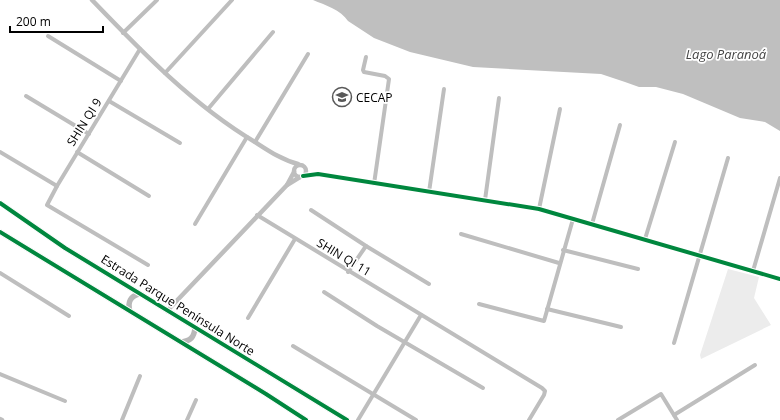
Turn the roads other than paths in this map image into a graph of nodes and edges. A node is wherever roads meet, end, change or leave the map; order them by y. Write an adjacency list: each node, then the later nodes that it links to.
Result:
1 (92, 0): 4 (street)
2 (157, 0): 4 (street)
3 (232, 0): 10 (street)
4 (123, 32): 7 (street)
5 (273, 32): 17 (street)
6 (48, 36): 11 (street)
7 (140, 49): 10 (street); 11 (street, SHIN QI 9)
8 (308, 54): 21 (street)
9 (366, 57): 34 (street)
10 (165, 74): 17 (street)
11 (121, 81): 15 (street, SHIN QI 9)
12 (444, 90): 37 (street)
13 (26, 96): 19 (street)
14 (499, 98): 39 (street)
15 (109, 101): 19 (street, SHIN QI 9); 23 (street)
16 (560, 109): 41 (street)
17 (208, 110): 20 (street)
18 (620, 125): 46 (street)
19 (89, 134): 25 (street, SHIN QI 9)
20 (247, 137): 21 (street); 45 (street)
21 (254, 142): 27 (street)
22 (675, 142): 49 (street)
23 (180, 144)
24 (0, 152): 36 (street)
25 (77, 152): 36 (street, SHIN QI 9); 38 (street)
26 (728, 158): 53 (street)
27 (285, 160): 28 (street); 30 (street)
28 (298, 164): 29 (street); 30 (street)
29 (306, 168): 31 (street); 32 (street)
30 (293, 171): 32 (street); 35 (street)
31 (318, 174): 32 (street); 34 (street)
32 (302, 177): 35 (street)
33 (780, 178): 57 (street)
34 (374, 184): 37 (street)
35 (287, 185): 43 (street)
36 (57, 186): 55 (street, SHIN QI 9)
37 (429, 192): 39 (street)
38 (149, 196)
39 (485, 200): 41 (street)
40 (0, 203): 63 (main road, Estrada Parque Península Norte)
41 (539, 209): 44 (street)
42 (311, 210): 51 (street)
43 (257, 215): 50 (street, SHIN QI 11); 67 (street)
44 (573, 219): 46 (street); 52 (street)
45 (195, 224)
46 (592, 224): 49 (street)
47 (0, 232): 66 (main road)
48 (461, 234): 54 (street)
49 (645, 239): 53 (street)
50 (295, 240): 58 (street, SHIN QI 11); 70 (street)
51 (366, 246): 58 (street); 61 (street)
52 (563, 250): 54 (street); 56 (street)
53 (700, 256): 57 (street); 75 (street)
54 (559, 264): 65 (street)
55 (148, 265)
56 (638, 269)
57 (753, 271): 60 (street)
58 (348, 272): 68 (street, SHIN QI 11)
59 (0, 273): 69 (street)
60 (780, 279)
61 (429, 284)
62 (324, 292): 74 (street)
63 (139, 294): 66 (main road); 67 (main road, Estrada Parque Península Norte)
64 (479, 304): 65 (street)
65 (547, 309): 71 (street)
66 (130, 311): 73 (main road)
67 (167, 311): 72 (main road, Estrada Parque Península Norte)
68 (421, 315): 74 (street); 91 (street, SHIN QI 11)
69 (69, 316)
70 (248, 318)
71 (621, 327)
72 (195, 328): 73 (main road); 88 (main road, Estrada Parque Península Norte)
73 (181, 342): 87 (main road)
74 (404, 342): 80 (street); 81 (street)
75 (674, 343)
76 (293, 346): 81 (street)
77 (755, 365): 84 (street)
78 (0, 374): 83 (street)
79 (140, 376): 85 (street)
80 (483, 388)
81 (374, 395): 89 (street); 90 (street)
82 (196, 400): 86 (street)
83 (65, 402)
84 (674, 415): 92 (street); 93 (street)
85 (122, 420)
86 (187, 420)
87 (306, 420)
88 (347, 420)
89 (358, 420)
90 (416, 420)
91 (529, 420)
92 (618, 420)
93 (678, 420)

